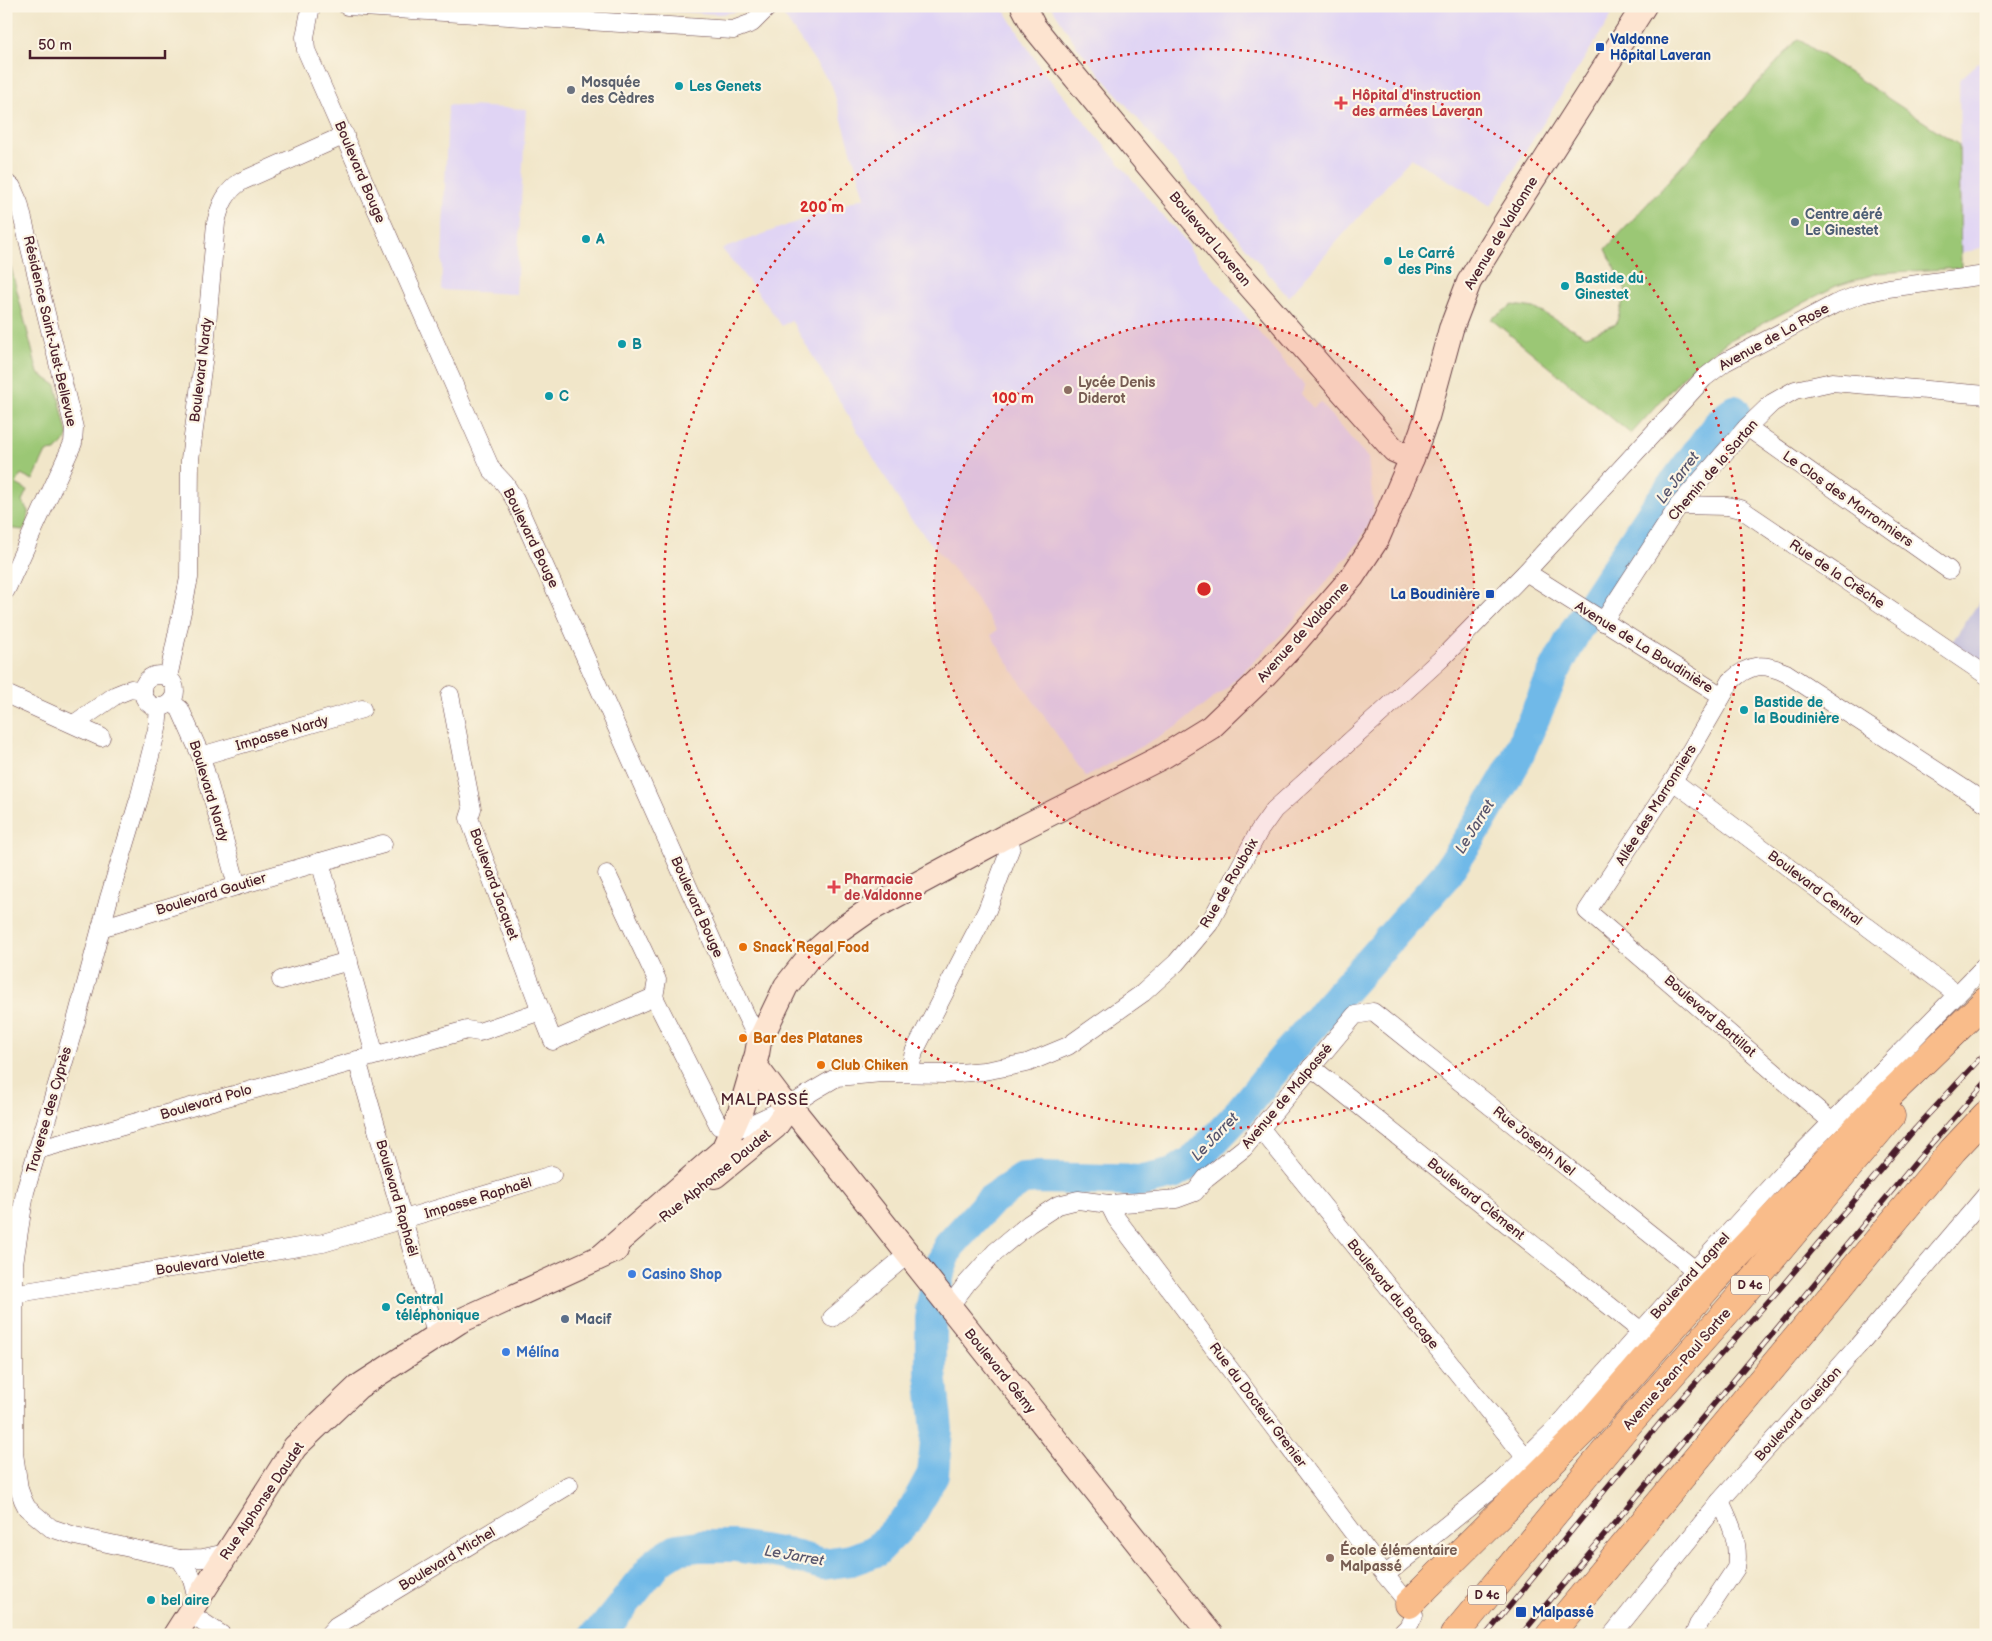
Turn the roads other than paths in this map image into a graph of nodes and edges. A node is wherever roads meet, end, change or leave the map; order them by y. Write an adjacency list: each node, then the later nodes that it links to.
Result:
1 (311, 6): 6 (street, Boulevard Bouge)
2 (348, 6): 3 (street)
3 (769, 6)
4 (1023, 6): 11 (street, Boulevard Laveran)
5 (1644, 6): 11 (street, Avenue de Valdonne)
6 (345, 136): 18 (street, Boulevard Nardy); 46 (street, Boulevard Bouge)
7 (6, 183): 15 (street, Résidence Saint-Just-Bellevue)
8 (1986, 275): 14 (street, Avenue de La Rose)
9 (1986, 395): 10 (street, Chemin de la Sartan)
10 (1747, 427): 12 (street, Chemin de la Sartan); 13 (street, Le Clos des Marronniers)
11 (1412, 458): 30 (street, Avenue de Valdonne)
12 (1679, 505): 16 (street, Chemin de la Sartan); 17 (street, Rue de la Crêche)
13 (1949, 570)
14 (1526, 572): 16 (street, Avenue de La Boudinière); 50 (street, Rue de Roubaix)
15 (6, 590)
16 (1598, 618): 22 (street, Avenue de La Boudinière)
17 (1986, 675)
18 (168, 678): 19 (street); 23 (street)
19 (143, 691): 23 (street); 25 (street)
20 (6, 694): 25 (street)
21 (450, 695): 43 (street, Boulevard Jacquet)
22 (1722, 696): 28 (street, Allée des Marronniers); 29 (street, Avenue de La Boudinière)
23 (165, 705): 27 (street, Boulevard Nardy); 36 (street, Traverse des Cyprès)
24 (362, 709): 27 (street, Impasse Nardy)
25 (74, 724): 26 (street)
26 (100, 737)
27 (201, 756): 34 (street, Boulevard Nardy)
28 (1673, 781): 35 (street, Allée des Marronniers); 40 (street, Boulevard Central)
29 (1986, 803)
30 (1008, 835): 46 (street, Avenue de Valdonne); 50 (street)
31 (383, 844): 32 (street, Boulevard Gautier)
32 (320, 862): 34 (street, Boulevard Gautier); 37 (street)
33 (607, 874): 41 (street)
34 (237, 886): 36 (street, Boulevard Gautier)
35 (1587, 911): 54 (street, Boulevard Bartillat)
36 (101, 928): 57 (street, Traverse des Cyprès)
37 (349, 961): 39 (street); 47 (street)
38 (1986, 965): 40 (street, Boulevard Lagnel)
39 (281, 980)
40 (1957, 994): 54 (street, Boulevard Lagnel)
41 (654, 997): 43 (street, Boulevard Jacquet); 55 (street)
42 (1986, 1000): 78 (highway)
43 (541, 1011): 47 (street, Boulevard Polo)
44 (1373, 1012): 49 (street, Avenue de Malpassé); 65 (street, Rue Joseph Nel)
45 (1986, 1019): 83 (highway, Avenue Jean-Paul Sartre / D 4c)
46 (757, 1053): 51 (street); 55 (street, Avenue de Valdonne)
47 (375, 1054): 48 (street, Boulevard Polo)
48 (357, 1060): 57 (street, Boulevard Polo); 62 (street, Boulevard Raphaël)
49 (1311, 1067): 56 (street, Avenue de Malpassé); 69 (street, Boulevard Clément)
50 (909, 1073): 51 (street, Rue de Roubaix)
51 (790, 1106): 55 (street, Rue Alphonse Daudet); 63 (street, Rue Alphonse Daudet); 64 (street, Boulevard Gémy)
52 (1986, 1115): 58 (highway)
53 (1986, 1119): 58 (highway)
54 (1832, 1122): 65 (street, Boulevard Lagnel)
55 (734, 1129): 63 (street, Rue Alphonse Daudet)
56 (1261, 1129): 61 (street, Avenue de Malpassé); 71 (street, Boulevard du Bocage)
57 (37, 1150): 66 (street, Traverse des Cyprès)
58 (1953, 1150): 84 (highway)
59 (552, 1176): 62 (street, Impasse Raphaël)
60 (1986, 1194): 73 (street, Boulevard Gueidon)
61 (1109, 1204): 67 (street, Avenue de Malpassé); 76 (street, Rue du Docteur Grenier)
62 (404, 1220): 66 (street, Boulevard Valette); 70 (street, Boulevard Raphaël)
63 (602, 1255): 70 (street, Rue Alphonse Daudet)
64 (914, 1261): 67 (street, Boulevard Gémy); 68 (street)
65 (1695, 1270): 69 (street, Boulevard Lagnel)
66 (13, 1294): 75 (street, Traverse des Cyprès)
67 (948, 1307): 82 (street, Boulevard Gémy)
68 (832, 1318)
69 (1641, 1331): 71 (street, Boulevard Lagnel)
70 (437, 1337): 74 (street, Rue Alphonse Daudet)
71 (1526, 1458): 76 (street, Boulevard Lagnel)
72 (569, 1485): 81 (street, Boulevard Michel)
73 (1720, 1501): 85 (street, Boulevard Gueidon); 86 (street)
74 (226, 1553): 75 (street, Traverse des Cyprès); 77 (street, Rue Alphonse Daudet)
75 (180, 1559): 77 (street)
76 (1385, 1575): 78 (street, Rue du Docteur Grenier)
77 (193, 1606): 79 (street, Rue Alphonse Daudet); 80 (street)
78 (1406, 1622)
79 (175, 1635)
80 (222, 1635)
81 (328, 1635)
82 (1211, 1635)
83 (1454, 1635)
84 (1550, 1635)
85 (1612, 1635)
86 (1694, 1635)

